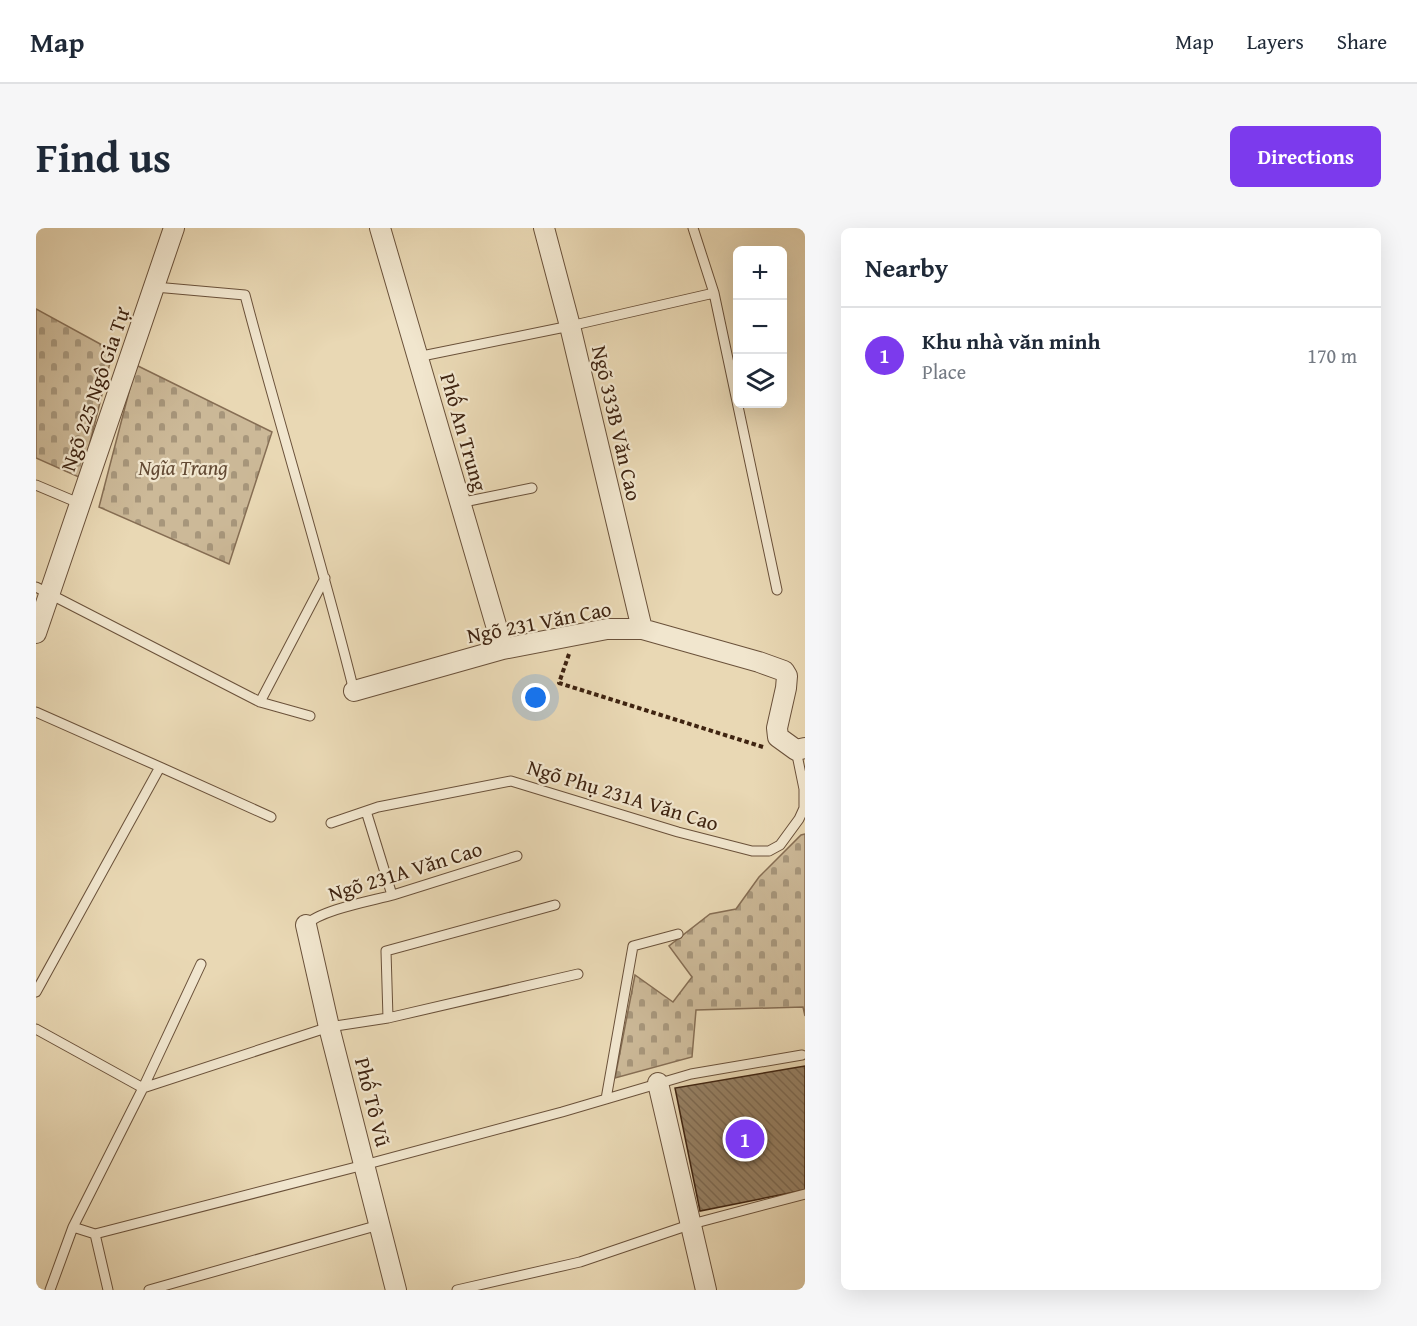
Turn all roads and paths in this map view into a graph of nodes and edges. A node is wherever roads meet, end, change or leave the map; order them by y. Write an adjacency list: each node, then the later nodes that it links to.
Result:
1 (174, 228): 5 (street, Ngõ 225 Ngô Gia Tự)
2 (380, 228): 8 (street, Phố An Trung)
3 (544, 228): 7 (street, Ngõ 333B Văn Cao)
4 (693, 228): 6 (lane)
5 (155, 287): 12 (street, Ngõ 225 Ngô Gia Tự); 13 (lane)
6 (714, 293): 7 (lane); 15 (lane)
7 (570, 326): 8 (lane); 16 (street, Ngõ 333B Văn Cao)
8 (417, 357): 11 (street, Phố An Trung)
9 (36, 485): 12 (lane)
10 (532, 488): 11 (lane)
11 (459, 502): 19 (street, Phố An Trung)
12 (81, 504): 14 (street, Ngõ 225 Ngô Gia Tự)
13 (326, 578): 20 (lane); 21 (lane)
14 (43, 590): 17 (street, Ngõ 225 Ngô Gia Tự); 21 (lane)
15 (777, 590)
16 (642, 629): 18 (street, Ngõ 231 Văn Cao); 24 (street, Ngõ 231 Văn Cao)
17 (36, 633)
18 (575, 635): 19 (street, Ngõ 231 Văn Cao); 24 (path)
19 (503, 650): 20 (street, Ngõ 231 Văn Cao)
20 (354, 691)
21 (260, 702): 23 (lane)
22 (36, 712): 25 (lane)
23 (310, 716)
24 (801, 749): 26 (lane, Ngõ Phụ 231A Văn Cao)
25 (160, 767): 27 (lane); 36 (lane)
26 (366, 811): 28 (lane, Ngõ Phụ 231A Văn Cao); 30 (lane)
27 (271, 817)
28 (331, 822)
29 (516, 856): 30 (lane, Ngõ 231A Văn Cao)
30 (392, 895): 32 (lane, Ngõ 231A Văn Cao)
31 (555, 905): 37 (lane)
32 (306, 925): 38 (street, Phố Tô Vũ)
33 (678, 934): 43 (lane)
34 (201, 964): 42 (lane)
35 (578, 974): 37 (lane)
36 (36, 992)
37 (388, 1018): 38 (lane)
38 (329, 1027): 42 (lane); 44 (street, Phố Tô Vũ)
39 (36, 1029): 42 (lane)
40 (802, 1055): 41 (lane)
41 (658, 1083): 43 (lane); 46 (street)
42 (143, 1088): 48 (lane)
43 (606, 1100): 44 (lane)
44 (364, 1166): 47 (street, Phố Tô Vũ); 49 (lane)
45 (804, 1194): 46 (lane)
46 (692, 1224): 54 (lane); 55 (street)
47 (379, 1225): 52 (lane); 53 (street, Phố Tô Vũ)
48 (73, 1227): 49 (lane); 50 (lane)
49 (95, 1234): 51 (lane)
50 (50, 1290)
51 (108, 1290)
52 (149, 1290)
53 (396, 1290)
54 (457, 1290)
55 (706, 1290)

